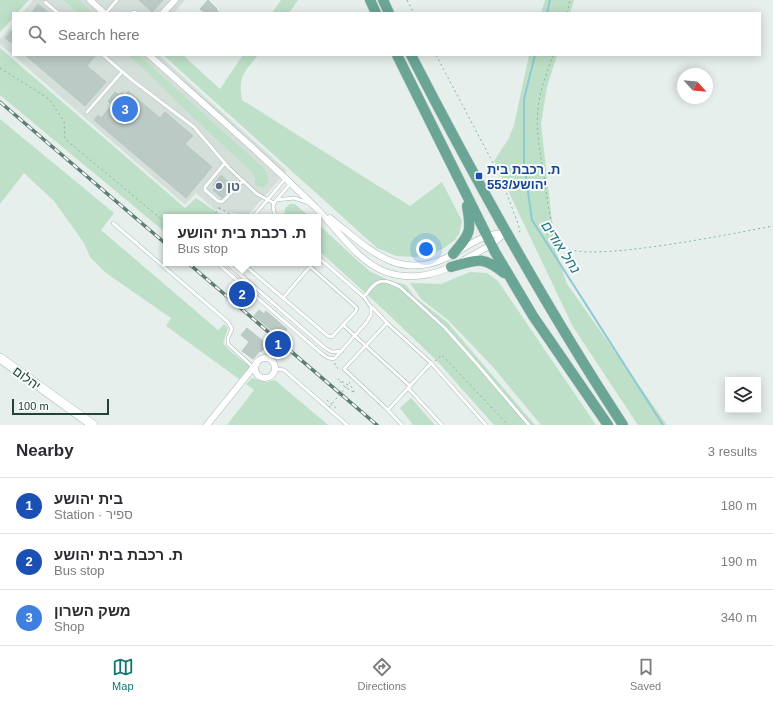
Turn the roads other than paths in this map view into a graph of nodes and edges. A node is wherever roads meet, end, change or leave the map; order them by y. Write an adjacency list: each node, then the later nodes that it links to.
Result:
1 (90, 0): 8 (street)
2 (118, 0): 9 (lane)
3 (175, 0): 10 (street)
4 (370, 0): 11 (main road)
5 (383, 0): 12 (main road)
6 (45, 2): 7 (lane)
7 (57, 12)
8 (104, 12)
9 (106, 12)
10 (164, 12)
11 (376, 12)
12 (389, 12)
13 (104, 56): 17 (lane)
14 (150, 56): 21 (street)
15 (397, 56): 22 (main road)
16 (412, 56): 29 (main road)
17 (122, 72): 18 (lane); 19 (lane)
18 (87, 112)
19 (225, 163): 20 (lane); 20 (lane)
20 (243, 181): 23 (lane)
21 (288, 181): 23 (lane); 24 (lane); 25 (street)
22 (464, 192): 30 (main road); 31 (main road)
23 (267, 200): 24 (lane); 26 (lane)
24 (275, 202): 25 (lane); 27 (lane)
25 (314, 206): 31 (street); 39 (street)
26 (255, 214)
27 (274, 214)
28 (114, 223): 33 (lane)
29 (506, 232): 30 (street); 30 (street); 63 (main road)
30 (489, 240): 31 (street); 39 (street); 40 (main road)
31 (453, 254)
32 (321, 260): 41 (lane)
33 (163, 266)
34 (164, 266): 51 (lane)
35 (220, 266): 48 (lane)
36 (230, 266): 48 (lane)
37 (246, 266): 42 (lane)
38 (310, 266): 42 (lane); 45 (lane)
39 (451, 267): 40 (main road)
40 (510, 277): 62 (main road)
41 (364, 296): 43 (lane); 61 (lane)
42 (283, 298): 45 (lane)
43 (371, 307): 44 (lane); 46 (lane)
44 (388, 323): 47 (lane); 50 (lane)
45 (343, 325): 46 (lane)
46 (355, 336): 47 (lane); 48 (lane)
47 (366, 346): 53 (lane); 54 (lane)
48 (342, 351)
49 (0, 358): 55 (street, יהלום)
50 (431, 363): 53 (lane); 60 (lane)
51 (256, 368): 52 (street); 52 (street); 56 (street)
52 (276, 369): 57 (lane)
53 (409, 387): 54 (lane); 59 (lane)
54 (388, 410): 58 (lane)
55 (93, 425)
56 (207, 425)
57 (347, 425)
58 (402, 425)
59 (442, 425)
60 (486, 425)
61 (529, 425)
62 (608, 425)
63 (623, 425)

